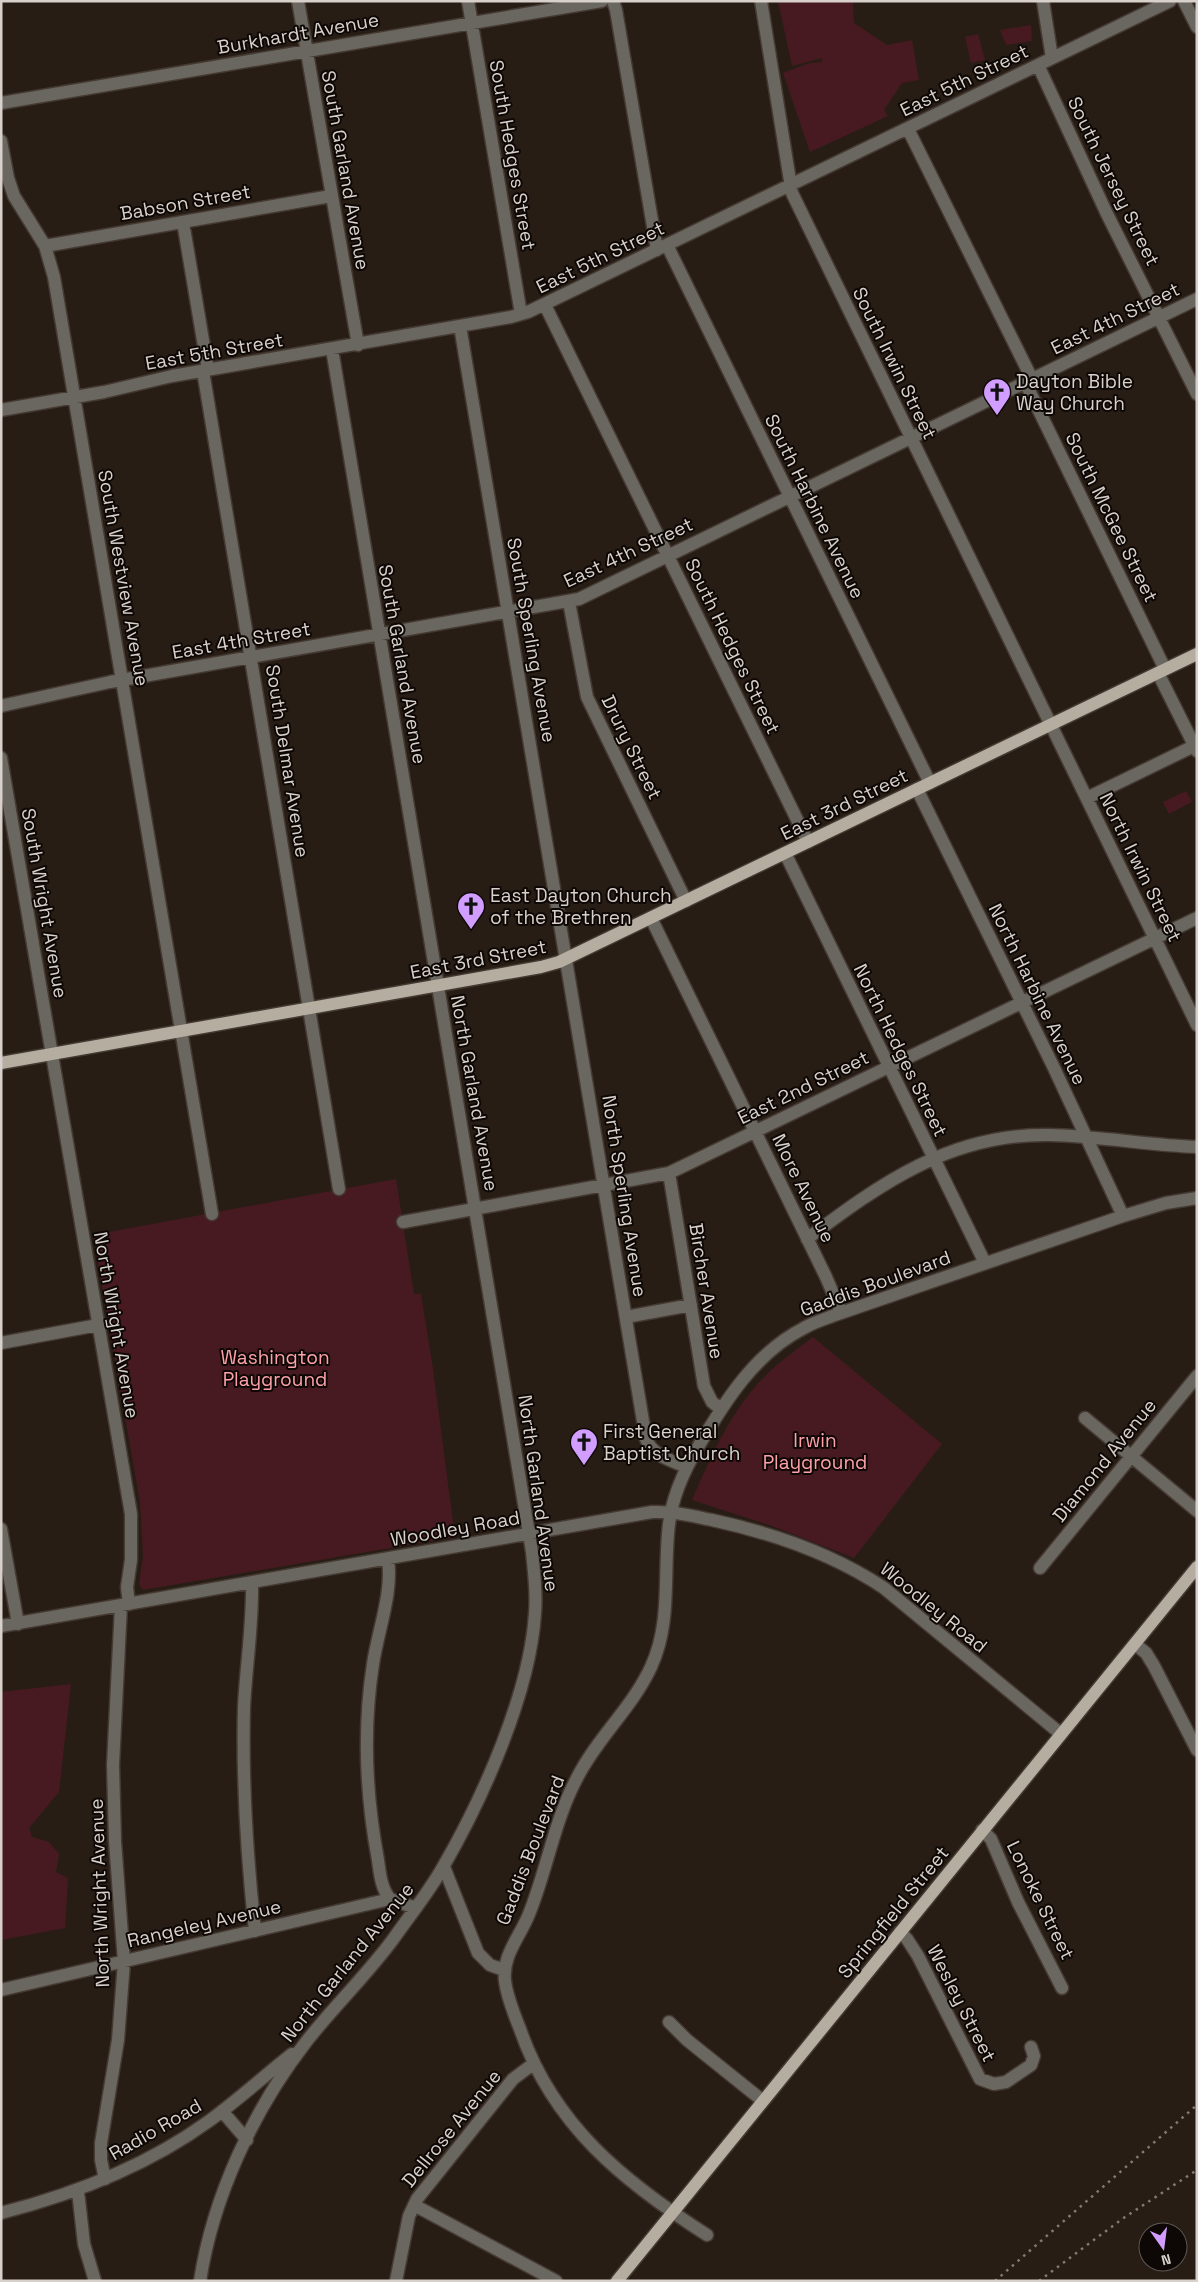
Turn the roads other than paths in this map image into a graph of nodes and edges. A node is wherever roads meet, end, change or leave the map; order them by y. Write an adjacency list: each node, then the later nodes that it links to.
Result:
1 (298, 1): 11 (street, South Garland Avenue)
2 (468, 1): 9 (street, South Hedges Street)
3 (602, 1): 9 (street, Burkhardt Avenue)
4 (613, 1): 21 (street, South Harbine Avenue)
5 (761, 1): 17 (street, South Irwin Street)
6 (1043, 1): 12 (street)
7 (1170, 1): 12 (street, East 5th Street)
8 (1184, 1): 10 (street)
9 (471, 23): 11 (street, Burkhardt Avenue); 24 (street, South Hedges Street)
10 (1197, 28)
11 (307, 51): 14 (street, Burkhardt Avenue); 18 (street, South Garland Avenue)
12 (1052, 58): 13 (street, East 5th Street)
13 (1038, 65): 15 (street, East 5th Street); 25 (street, South Jersey Street)
14 (1, 103)
15 (908, 128): 17 (street, East 5th Street); 30 (street, South McGee Street)
16 (1, 141): 20 (street, South Westview Avenue)
17 (790, 186): 21 (street, East 5th Street); 34 (street, South Irwin Street)
18 (331, 196): 19 (street, Babson Street); 27 (street, South Garland Avenue)
19 (183, 222): 20 (street, Babson Street); 29 (street, South Delmar Avenue)
20 (45, 246): 32 (street, South Westview Avenue)
21 (662, 248): 23 (street, East 5th Street); 35 (street, South Harbine Avenue)
22 (1197, 299): 25 (street, East 4th Street)
23 (545, 305): 24 (street, East 5th Street); 36 (street, South Hedges Street)
24 (521, 314): 26 (street, East 5th Street)
25 (1159, 317): 30 (street, East 4th Street); 31 (street, South Jersey Street)
26 (460, 326): 27 (street, East 5th Street); 38 (street, South Sperling Avenue)
27 (358, 345): 28 (street, East 5th Street)
28 (332, 349): 29 (street, East 5th Street); 39 (street, South Garland Avenue)
29 (206, 370): 32 (street, East 5th Street); 41 (street, South Delmar Avenue)
30 (1028, 380): 34 (street, East 4th Street); 42 (street, South McGee Street)
31 (1197, 394)
32 (74, 398): 33 (street, East 5th Street); 43 (street, South Westview Avenue)
33 (1, 410)
34 (911, 438): 35 (street, East 4th Street); 45 (street, South Irwin Street)
35 (789, 496): 36 (street, East 4th Street); 48 (street, South Harbine Avenue)
36 (668, 555): 37 (street, East 4th Street); 51 (street, South Hedges Street)
37 (569, 602): 38 (street, East 4th Street); 53 (street, Drury Street)
38 (508, 613): 39 (street, East 4th Street); 57 (street, South Sperling Avenue)
39 (379, 635): 41 (street, East 4th Street); 58 (street, South Garland Avenue)
40 (1197, 654): 42 (main road, East 3rd Street)
41 (252, 658): 43 (street, East 4th Street); 60 (street, South Delmar Avenue)
42 (1161, 671): 45 (main road, East 3rd Street); 46 (street, South McGee Street)
43 (123, 680): 44 (street, East 4th Street); 62 (street, South Westview Avenue)
44 (1, 706)
45 (1051, 725): 48 (main road, East 3rd Street); 50 (street, North Irwin Street)
46 (1195, 749): 50 (street)
47 (1, 758): 63 (street, South Wright Avenue)
48 (930, 783): 49 (main road, East 3rd Street)
49 (917, 790): 51 (main road, East 3rd Street); 59 (street, North Harbine Avenue)
50 (1087, 798): 56 (street, North Irwin Street)
51 (808, 842): 52 (main road, East 3rd Street)
52 (785, 854): 53 (main road, East 3rd Street); 65 (street, North Hedges Street)
53 (686, 901): 54 (main road, East 3rd Street)
54 (651, 918): 57 (main road, East 3rd Street); 66 (street, More Avenue)
55 (1197, 918): 56 (street, East 2nd Street)
56 (1155, 938): 59 (street, East 2nd Street); 61 (street, North Irwin Street)
57 (565, 960): 58 (main road, East 3rd Street); 71 (street, North Sperling Avenue)
58 (438, 986): 60 (main road, East 3rd Street); 74 (street, North Garland Avenue)
59 (1021, 1002): 65 (street, East 2nd Street); 67 (street, North Harbine Avenue)
60 (310, 1009): 62 (main road, East 3rd Street); 72 (street, South Delmar Avenue)
61 (1197, 1025)
62 (181, 1031): 63 (main road, East 3rd Street); 75 (street, South Westview Avenue)
63 (52, 1054): 64 (main road, East 3rd Street); 83 (street, North Wright Avenue)
64 (1, 1063)
65 (889, 1066): 66 (street, East 2nd Street); 69 (street, North Hedges Street)
66 (756, 1131): 70 (street, East 2nd Street); 78 (street, More Avenue)
67 (1088, 1138): 68 (street); 69 (street); 76 (street, North Harbine Avenue)
68 (1197, 1147)
69 (933, 1159): 78 (street); 79 (street, North Hedges Street)
70 (669, 1173): 71 (street, East 2nd Street); 80 (street, Bircher Avenue)
71 (604, 1186): 74 (street, East 2nd Street); 82 (street, North Sperling Avenue)
72 (339, 1189)
73 (1197, 1198): 76 (street, Gaddis Boulevard)
74 (476, 1209): 77 (street, East 2nd Street); 93 (street, North Garland Avenue)
75 (212, 1214)
76 (1123, 1216): 79 (street, Gaddis Boulevard)
77 (403, 1222)
78 (807, 1239): 81 (street, More Avenue)
79 (984, 1263): 81 (street, Gaddis Boulevard)
80 (691, 1305): 82 (street); 86 (street, Bircher Avenue)
81 (842, 1312): 86 (street, Gaddis Boulevard)
82 (626, 1317): 89 (street, North Sperling Avenue)
83 (98, 1325): 84 (street); 98 (street, North Wright Avenue)
84 (1, 1342)
85 (1197, 1376): 88 (street, Diamond Avenue)
86 (721, 1409): 89 (street, Gaddis Boulevard)
87 (1085, 1418): 88 (street)
88 (1131, 1458): 90 (street); 96 (street, Diamond Avenue)
89 (687, 1468): 91 (street, Gaddis Boulevard)
90 (1197, 1511)
91 (671, 1512): 93 (street, Woodley Road); 102 (street, Woodley Road); 111 (street, Gaddis Boulevard)
92 (1, 1529): 99 (street)
93 (529, 1533): 94 (street, Woodley Road); 105 (street, North Garland Avenue)
94 (388, 1559): 97 (street, Woodley Road); 106 (street)
95 (1197, 1567): 101 (main road, Springfield Street)
96 (1040, 1568)
97 (252, 1582): 98 (street, Woodley Road); 108 (street)
98 (125, 1604): 99 (street, Woodley Road); 110 (street, North Wright Avenue)
99 (18, 1624): 100 (street, Woodley Road)
100 (1, 1626)
101 (1134, 1644): 102 (main road, Springfield Street); 103 (street)
102 (1061, 1734): 104 (main road, Springfield Street)
103 (1197, 1750)
104 (982, 1830): 109 (main road, Springfield Street); 112 (street, Lonoke Street)
105 (444, 1866): 107 (street, North Garland Avenue); 111 (street)
106 (390, 1900): 107 (street, Rangeley Avenue); 108 (street, Rangeley Avenue)
107 (416, 1908): 115 (street, North Garland Avenue)
108 (256, 1930): 110 (street, Rangeley Avenue)
109 (900, 1932): 116 (street, Wesley Street); 118 (main road, Springfield Street)
110 (124, 1962): 113 (street, Rangeley Avenue); 121 (street, North Wright Avenue)
111 (504, 1970): 117 (street)
112 (1062, 1988)
113 (1, 1990)
114 (669, 2022): 118 (street)
115 (307, 2041): 119 (street, Radio Road); 120 (street, North Garland Avenue)
116 (1032, 2047)
117 (533, 2064): 123 (street, Dellrose Avenue); 125 (street)
118 (763, 2101): 125 (main road, Springfield Street)
119 (222, 2110): 120 (street); 121 (street, Radio Road)
120 (247, 2140): 128 (street, North Garland Avenue)
121 (105, 2179): 122 (street, Radio Road)
122 (78, 2191): 124 (street, Radio Road); 127 (street)
123 (414, 2205): 129 (street, Dellrose Avenue); 130 (street)
124 (1, 2213)
125 (672, 2213): 126 (street); 131 (main road, Springfield Street)
126 (707, 2234)
127 (95, 2281)
128 (200, 2281)
129 (396, 2281)
130 (556, 2281)
131 (617, 2281)

